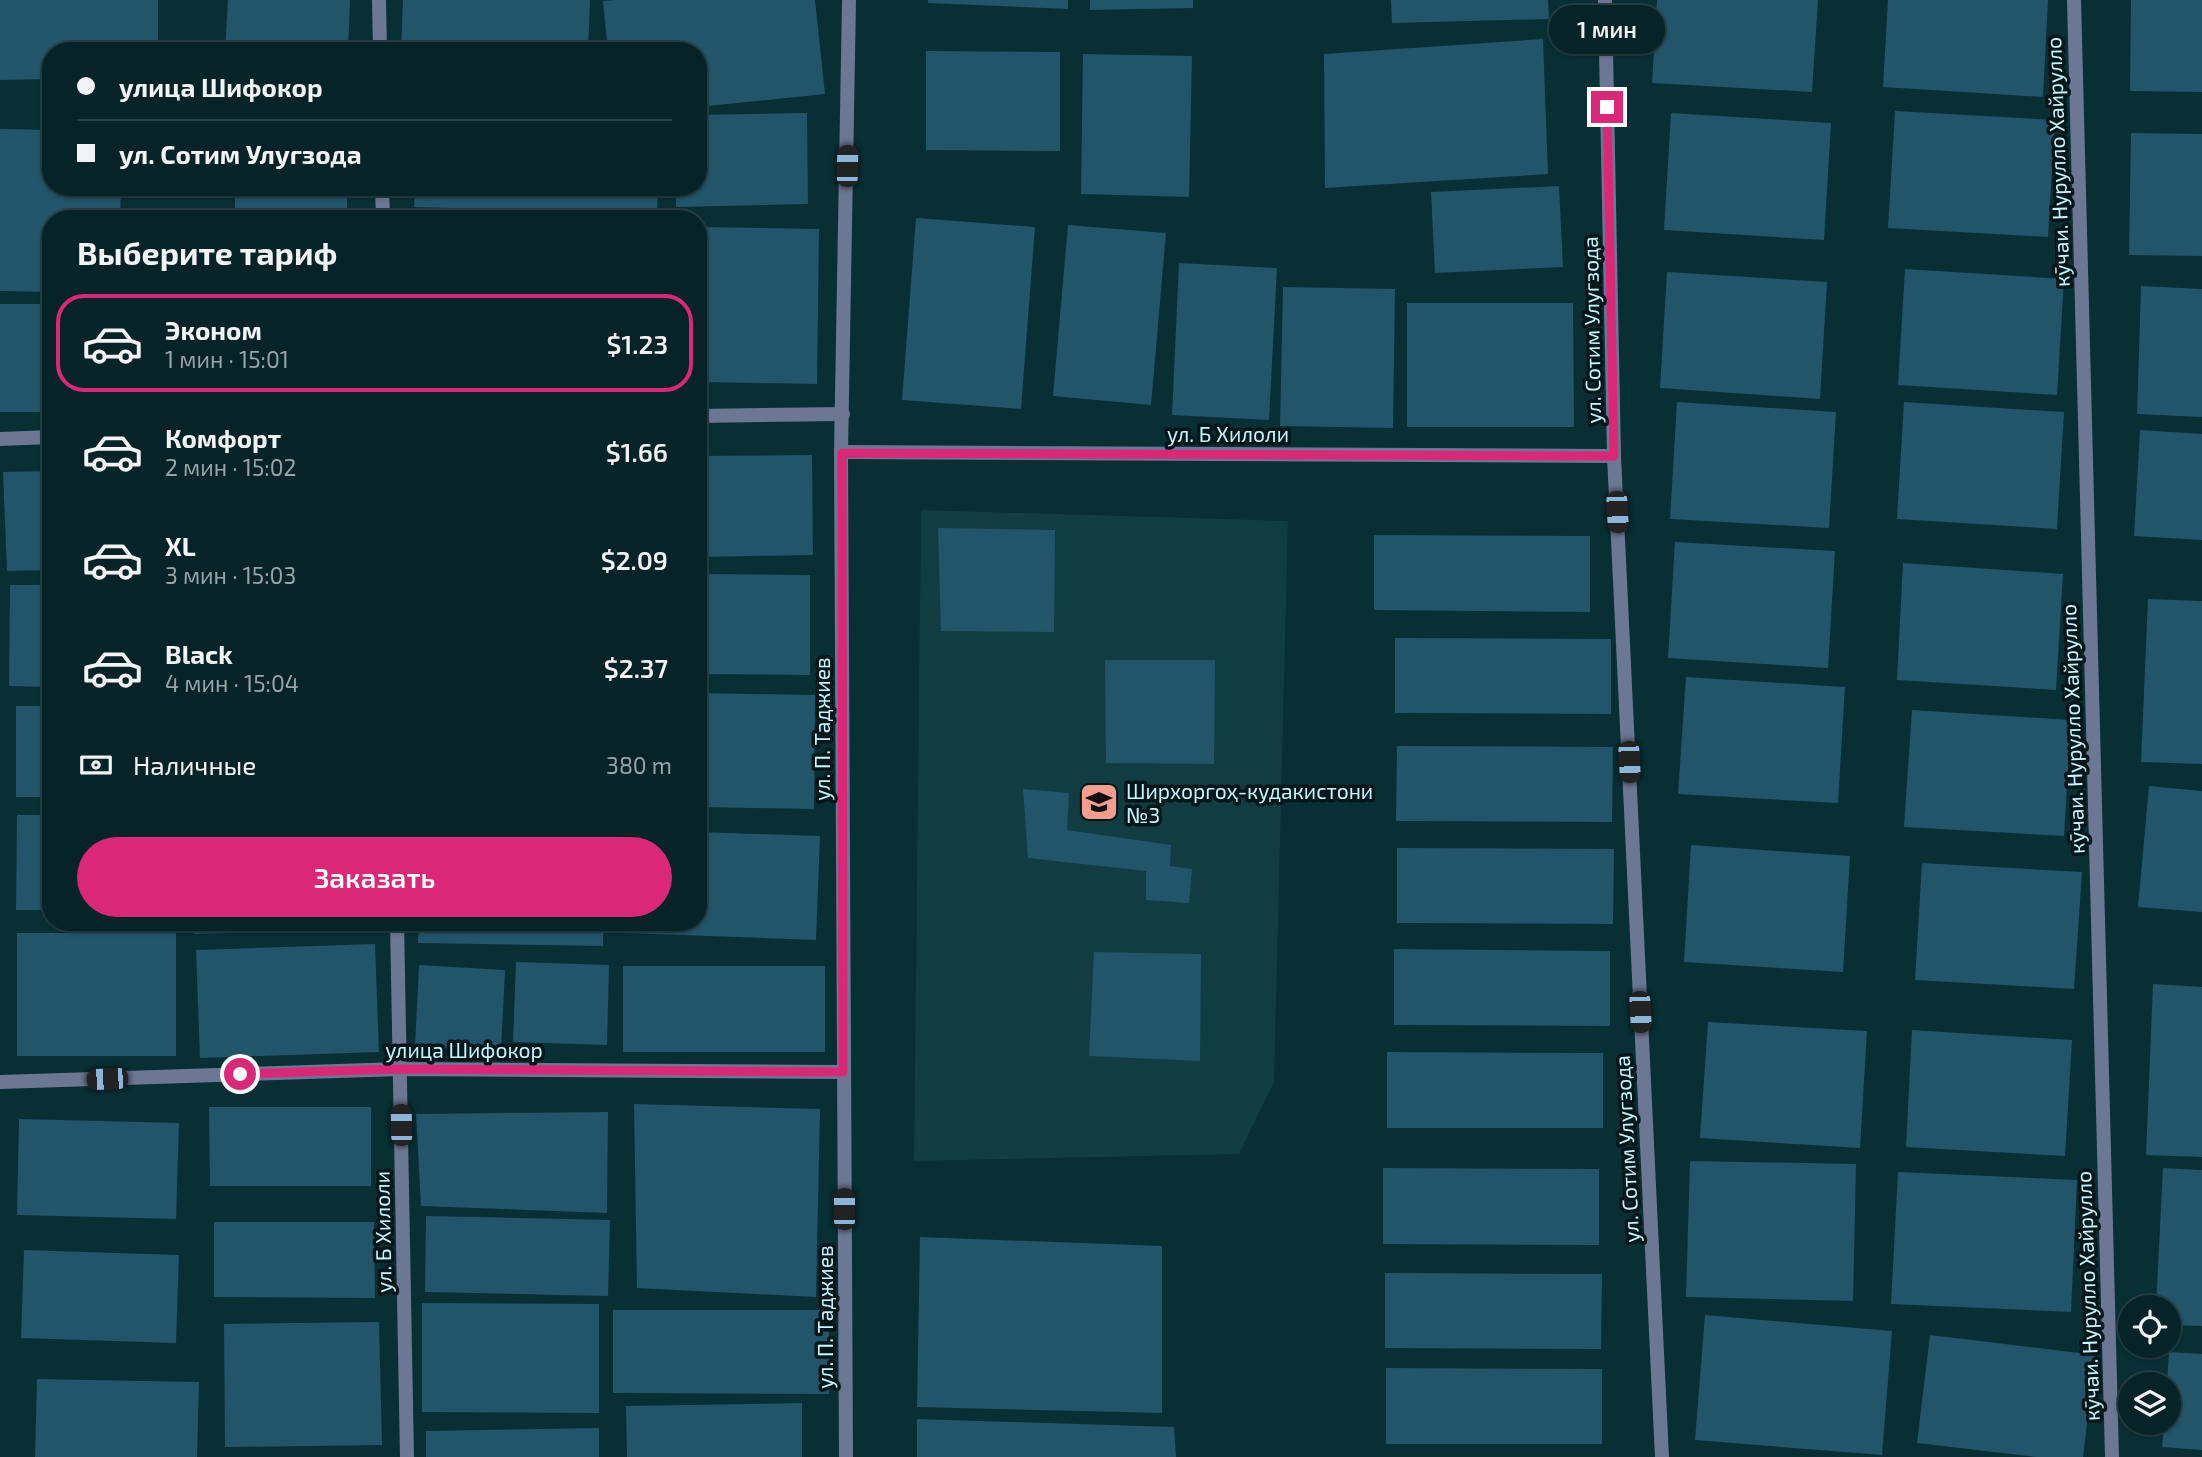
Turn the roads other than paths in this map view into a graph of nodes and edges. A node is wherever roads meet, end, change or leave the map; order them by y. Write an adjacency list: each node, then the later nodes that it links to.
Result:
1 (379, 0): 5 (street)
2 (849, 0): 6 (street, ул. П. Таджиев)
3 (1605, 0): 11 (street, ул. Сотим Улугзода)
4 (2074, 0): 19 (street, кӯчаи. Нурулло Хайрулло)
5 (380, 42)
6 (843, 414): 7 (street); 10 (street, ул. П. Таджиев)
7 (707, 416)
8 (42, 437): 9 (street)
9 (0, 439)
10 (842, 453): 11 (street, ул. Б Хилоли); 14 (street, ул. П. Таджиев)
11 (1614, 456): 18 (street, ул. Сотим Улугзода)
12 (397, 931): 13 (street, ул. Б Хилоли)
13 (400, 1069): 14 (street, улица Шифокор); 15 (street, улица Шифокор); 16 (street, ул. Б Хилоли)
14 (843, 1072): 17 (street, ул. П. Таджиев)
15 (0, 1082)
16 (407, 1457)
17 (846, 1457)
18 (1662, 1457)
19 (2112, 1457)

